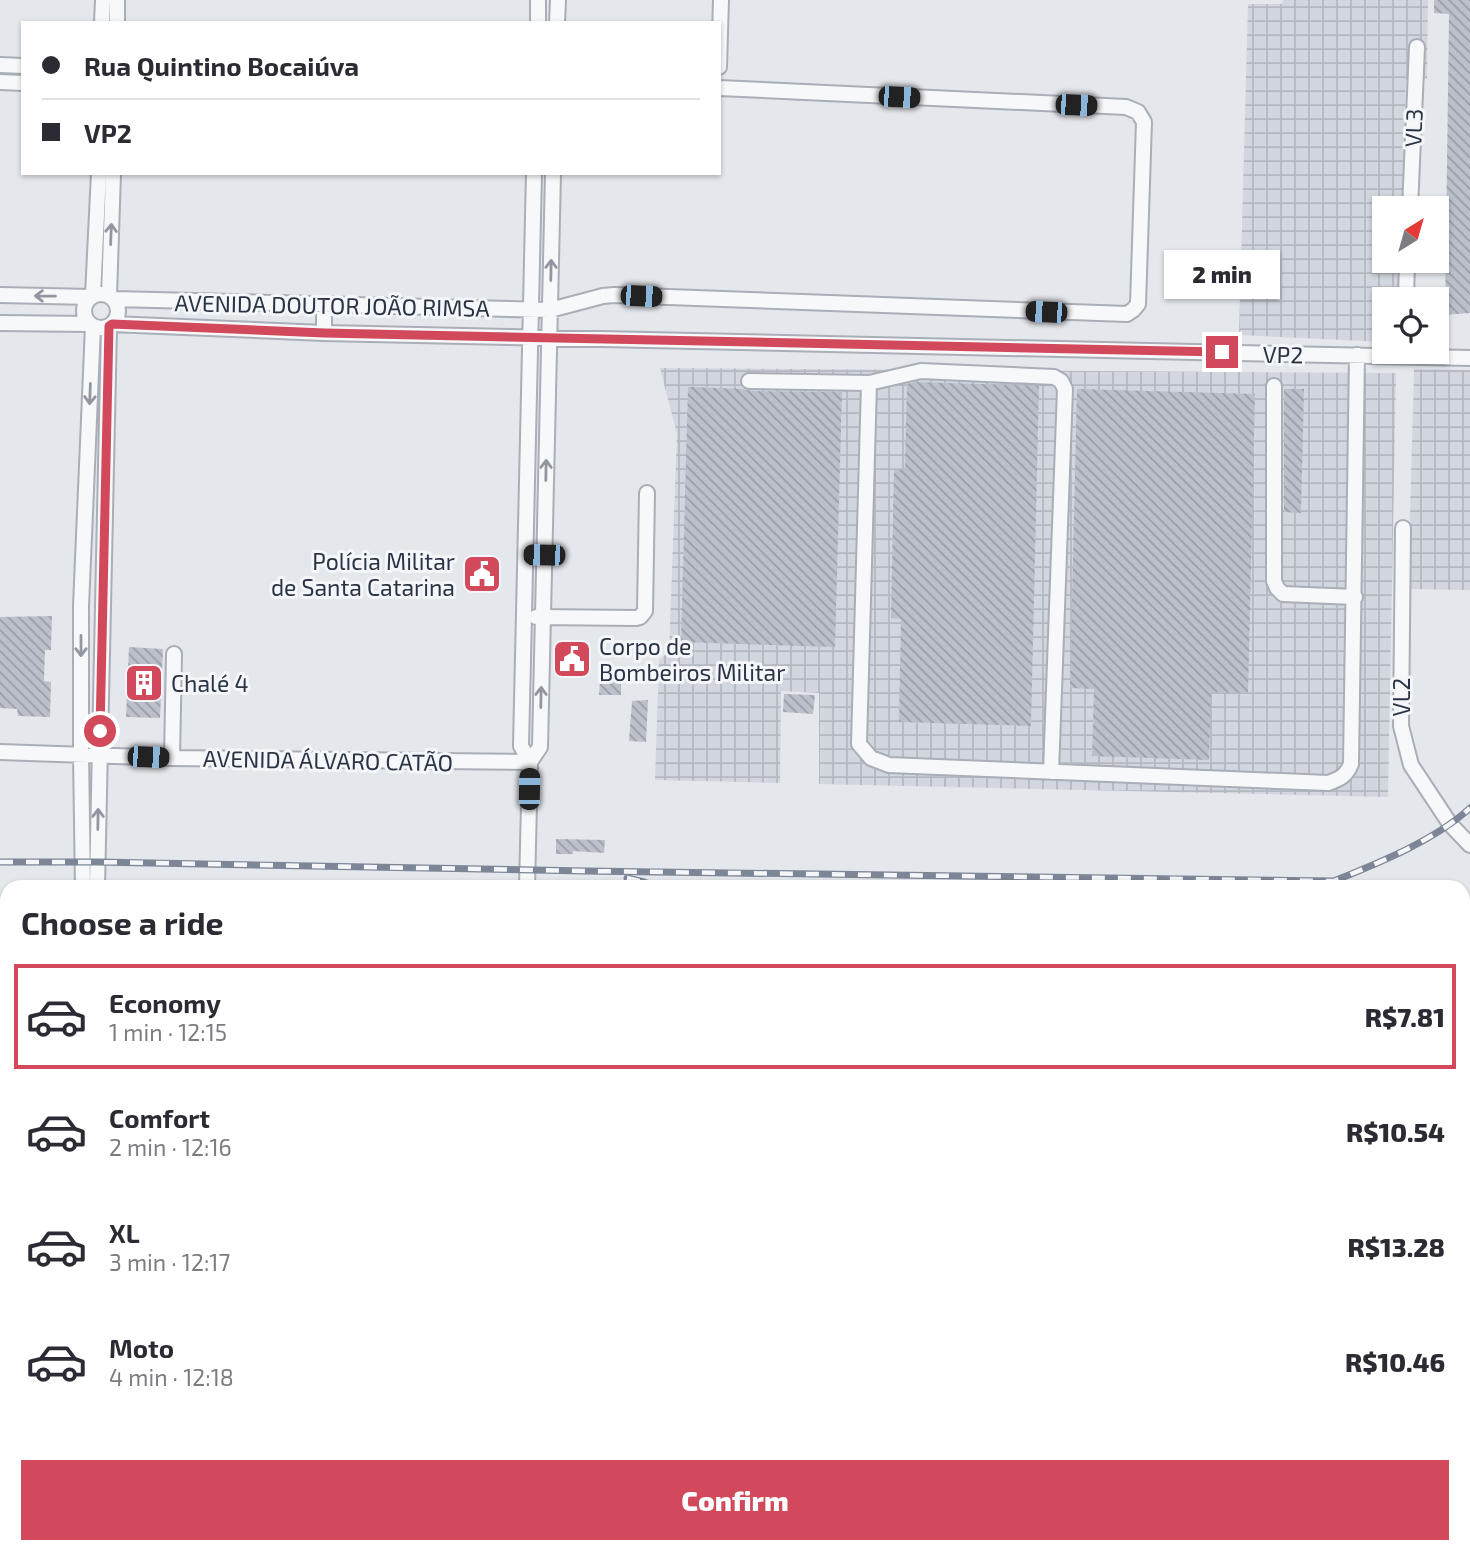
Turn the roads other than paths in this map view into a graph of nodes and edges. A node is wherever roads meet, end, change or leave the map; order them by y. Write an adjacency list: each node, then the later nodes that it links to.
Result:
1 (103, 0): 6 (street)
2 (117, 0): 7 (street)
3 (538, 0): 8 (street)
4 (558, 0): 9 (street)
5 (721, 0): 10 (street)
6 (102, 21)
7 (117, 21)
8 (538, 21)
9 (557, 21)
10 (720, 21)
11 (1417, 47): 22 (street, VL3)
12 (0, 65): 13 (street)
13 (21, 66)
14 (0, 82): 15 (street)
15 (21, 83)
16 (721, 88): 28 (street, AVENIDA DOUTOR JOÃO RIMSA)
17 (100, 175): 21 (street)
18 (112, 175): 21 (street)
19 (534, 175): 27 (street)
20 (553, 175): 28 (street, one-way to 20)
21 (106, 190): 24 (street); 25 (street, one-way to 21)
22 (1411, 196)
23 (0, 295): 24 (street, one-way to 23)
24 (92, 296): 25 (street); 30 (street)
25 (112, 297): 26 (street, AVENIDA DOUTOR JOÃO RIMSA); 31 (street)
26 (324, 304): 27 (street, AVENIDA DOUTOR JOÃO RIMSA); 32 (street)
27 (531, 310): 28 (street, AVENIDA DOUTOR JOÃO RIMSA); 33 (street)
28 (550, 310): 34 (street)
29 (0, 323): 30 (street)
30 (91, 325): 31 (street); 42 (street, one-way to 42)
31 (111, 325): 32 (street, AVENIDA DOUTOR JOÃO RIMSA); 43 (street)
32 (324, 333): 33 (street, AVENIDA DOUTOR JOÃO RIMSA)
33 (530, 338): 34 (street, AVENIDA DOUTOR JOÃO RIMSA); 48 (street)
34 (550, 338): 35 (street, VP2); 49 (street, one-way to 34)
35 (1357, 355): 36 (street, VP2); 50 (street)
36 (1372, 355)
37 (1449, 357): 38 (street, VP2)
38 (1470, 358)
39 (749, 381): 40 (street)
40 (869, 383): 61 (street); 61 (street)
41 (1274, 386): 50 (street)
42 (89, 440): 43 (street); 44 (street)
43 (107, 440): 45 (street)
44 (88, 474): 45 (street); 51 (street)
45 (106, 474): 52 (street)
46 (648, 493): 53 (street)
47 (1403, 528): 62 (street, VL2)
48 (526, 554): 49 (street); 54 (street)
49 (544, 555): 53 (street)
50 (1355, 597): 61 (street)
51 (81, 607): 52 (street); 57 (street, one-way to 57)
52 (102, 607): 58 (street)
53 (543, 617): 54 (street); 60 (street, one-way to 53)
54 (524, 618): 60 (street)
55 (174, 653): 59 (street)
56 (0, 752): 57 (street, AVENIDA ÁLVARO CATÃO)
57 (81, 755): 58 (street, AVENIDA ÁLVARO CATÃO); 63 (street)
58 (99, 756): 59 (street, AVENIDA ÁLVARO CATÃO); 64 (street, one-way to 58)
59 (172, 758): 60 (street, AVENIDA ÁLVARO CATÃO)
60 (530, 762): 65 (street)
61 (1052, 772)
62 (1470, 845)
63 (83, 880)
64 (97, 880)
65 (527, 880)

